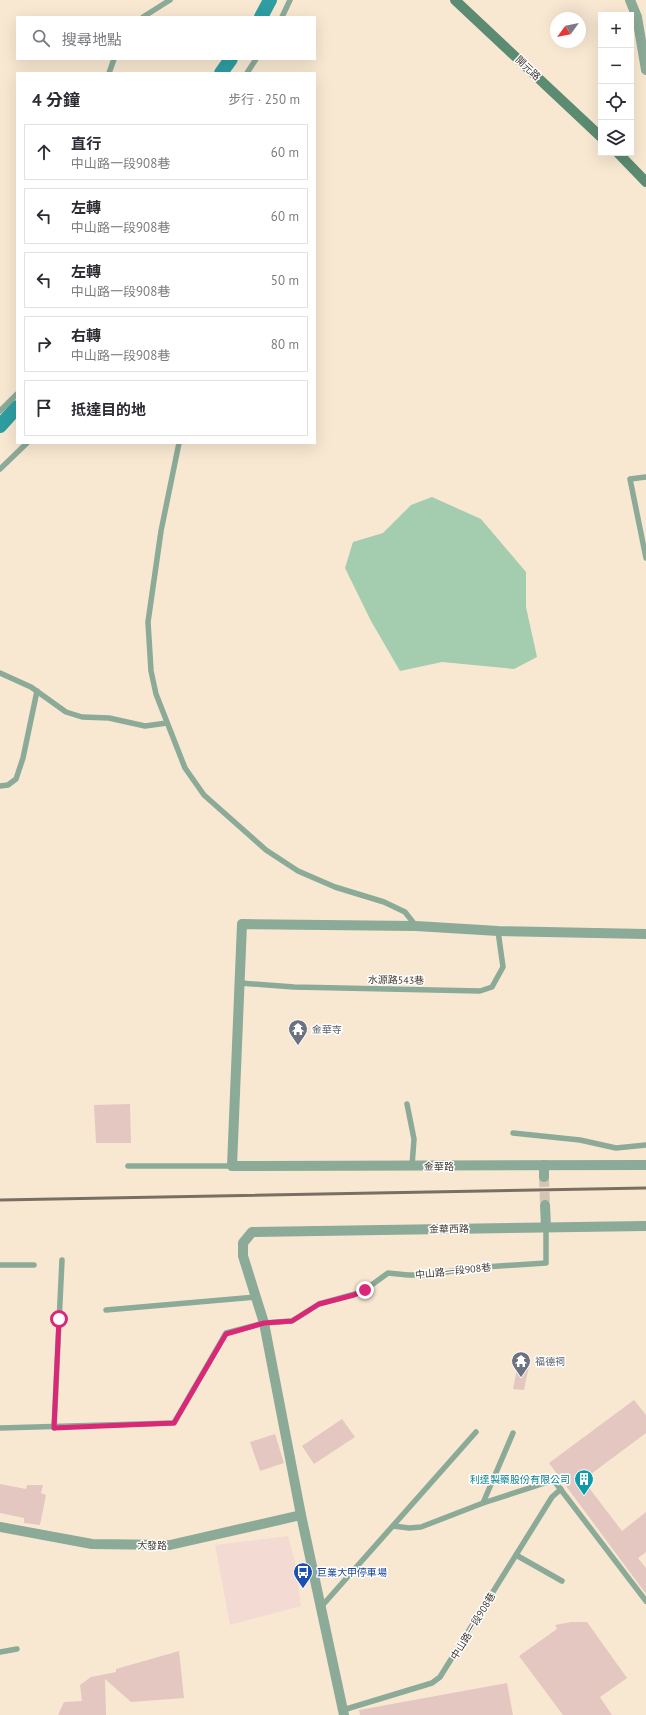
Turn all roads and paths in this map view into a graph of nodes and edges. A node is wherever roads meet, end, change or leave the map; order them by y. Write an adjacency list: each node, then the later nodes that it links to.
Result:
1 (170, 0): 5 (lane)
2 (290, 0): 6 (lane)
3 (455, 0): 12 (street, 開元路)
4 (630, 0): 9 (street)
5 (145, 16)
6 (282, 16)
7 (114, 60): 10 (lane)
8 (255, 60): 11 (lane)
9 (646, 70)
10 (109, 72)
11 (248, 72)
12 (598, 134)
13 (621, 156): 14 (street)
14 (646, 182)
15 (16, 395): 16 (lane)
16 (0, 411)
17 (26, 444): 19 (lane)
18 (179, 444): 24 (lane)
19 (0, 469)
20 (646, 477): 21 (lane)
21 (646, 558)
22 (0, 673): 23 (lane)
23 (38, 691): 24 (lane); 25 (lane)
24 (167, 723): 26 (lane)
25 (0, 786)
26 (416, 926): 27 (street); 29 (street)
27 (498, 931): 28 (street); 29 (lane, 水源路543巷)
28 (646, 934)
29 (240, 983): 34 (street)
30 (407, 1104): 35 (lane)
31 (513, 1133): 32 (lane)
32 (646, 1145)
33 (128, 1166): 34 (lane)
34 (232, 1166): 35 (street, 金華路)
35 (412, 1166): 36 (street, 金華路)
36 (544, 1166): 37 (street, 金華路); 38 (street)
37 (646, 1166)
38 (544, 1177)
39 (545, 1205): 41 (street)
40 (646, 1226): 41 (street, 金華西路)
41 (546, 1227): 42 (street, 金華西路); 48 (lane, 中山路一段908巷)
42 (252, 1232): 46 (street, 中山路一段908巷)
43 (62, 1260): 50 (lane)
44 (0, 1265): 45 (lane)
45 (34, 1265)
46 (257, 1296): 47 (lane); 48 (street, 中山路一段908巷)
47 (106, 1310)
48 (264, 1323): 50 (lane, 中山路一段908巷); 55 (street, 中山路一段908巷)
49 (0, 1428): 50 (lane, 中山路一段908巷)
50 (54, 1428)
51 (476, 1432): 56 (lane)
52 (513, 1433): 54 (lane)
53 (561, 1488): 54 (lane); 58 (lane, 中山路一段908巷); 60 (lane)
54 (483, 1503): 56 (lane)
55 (302, 1516): 57 (street, 大發路); 61 (street, 中山路一段908巷)
56 (393, 1526): 61 (lane)
57 (0, 1527)
58 (516, 1555): 59 (lane); 64 (lane, 中山路一段908巷)
59 (562, 1581)
60 (646, 1601)
61 (321, 1607): 64 (street, 中山路一段908巷)
62 (17, 1649): 63 (lane)
63 (0, 1652)
64 (343, 1712)

